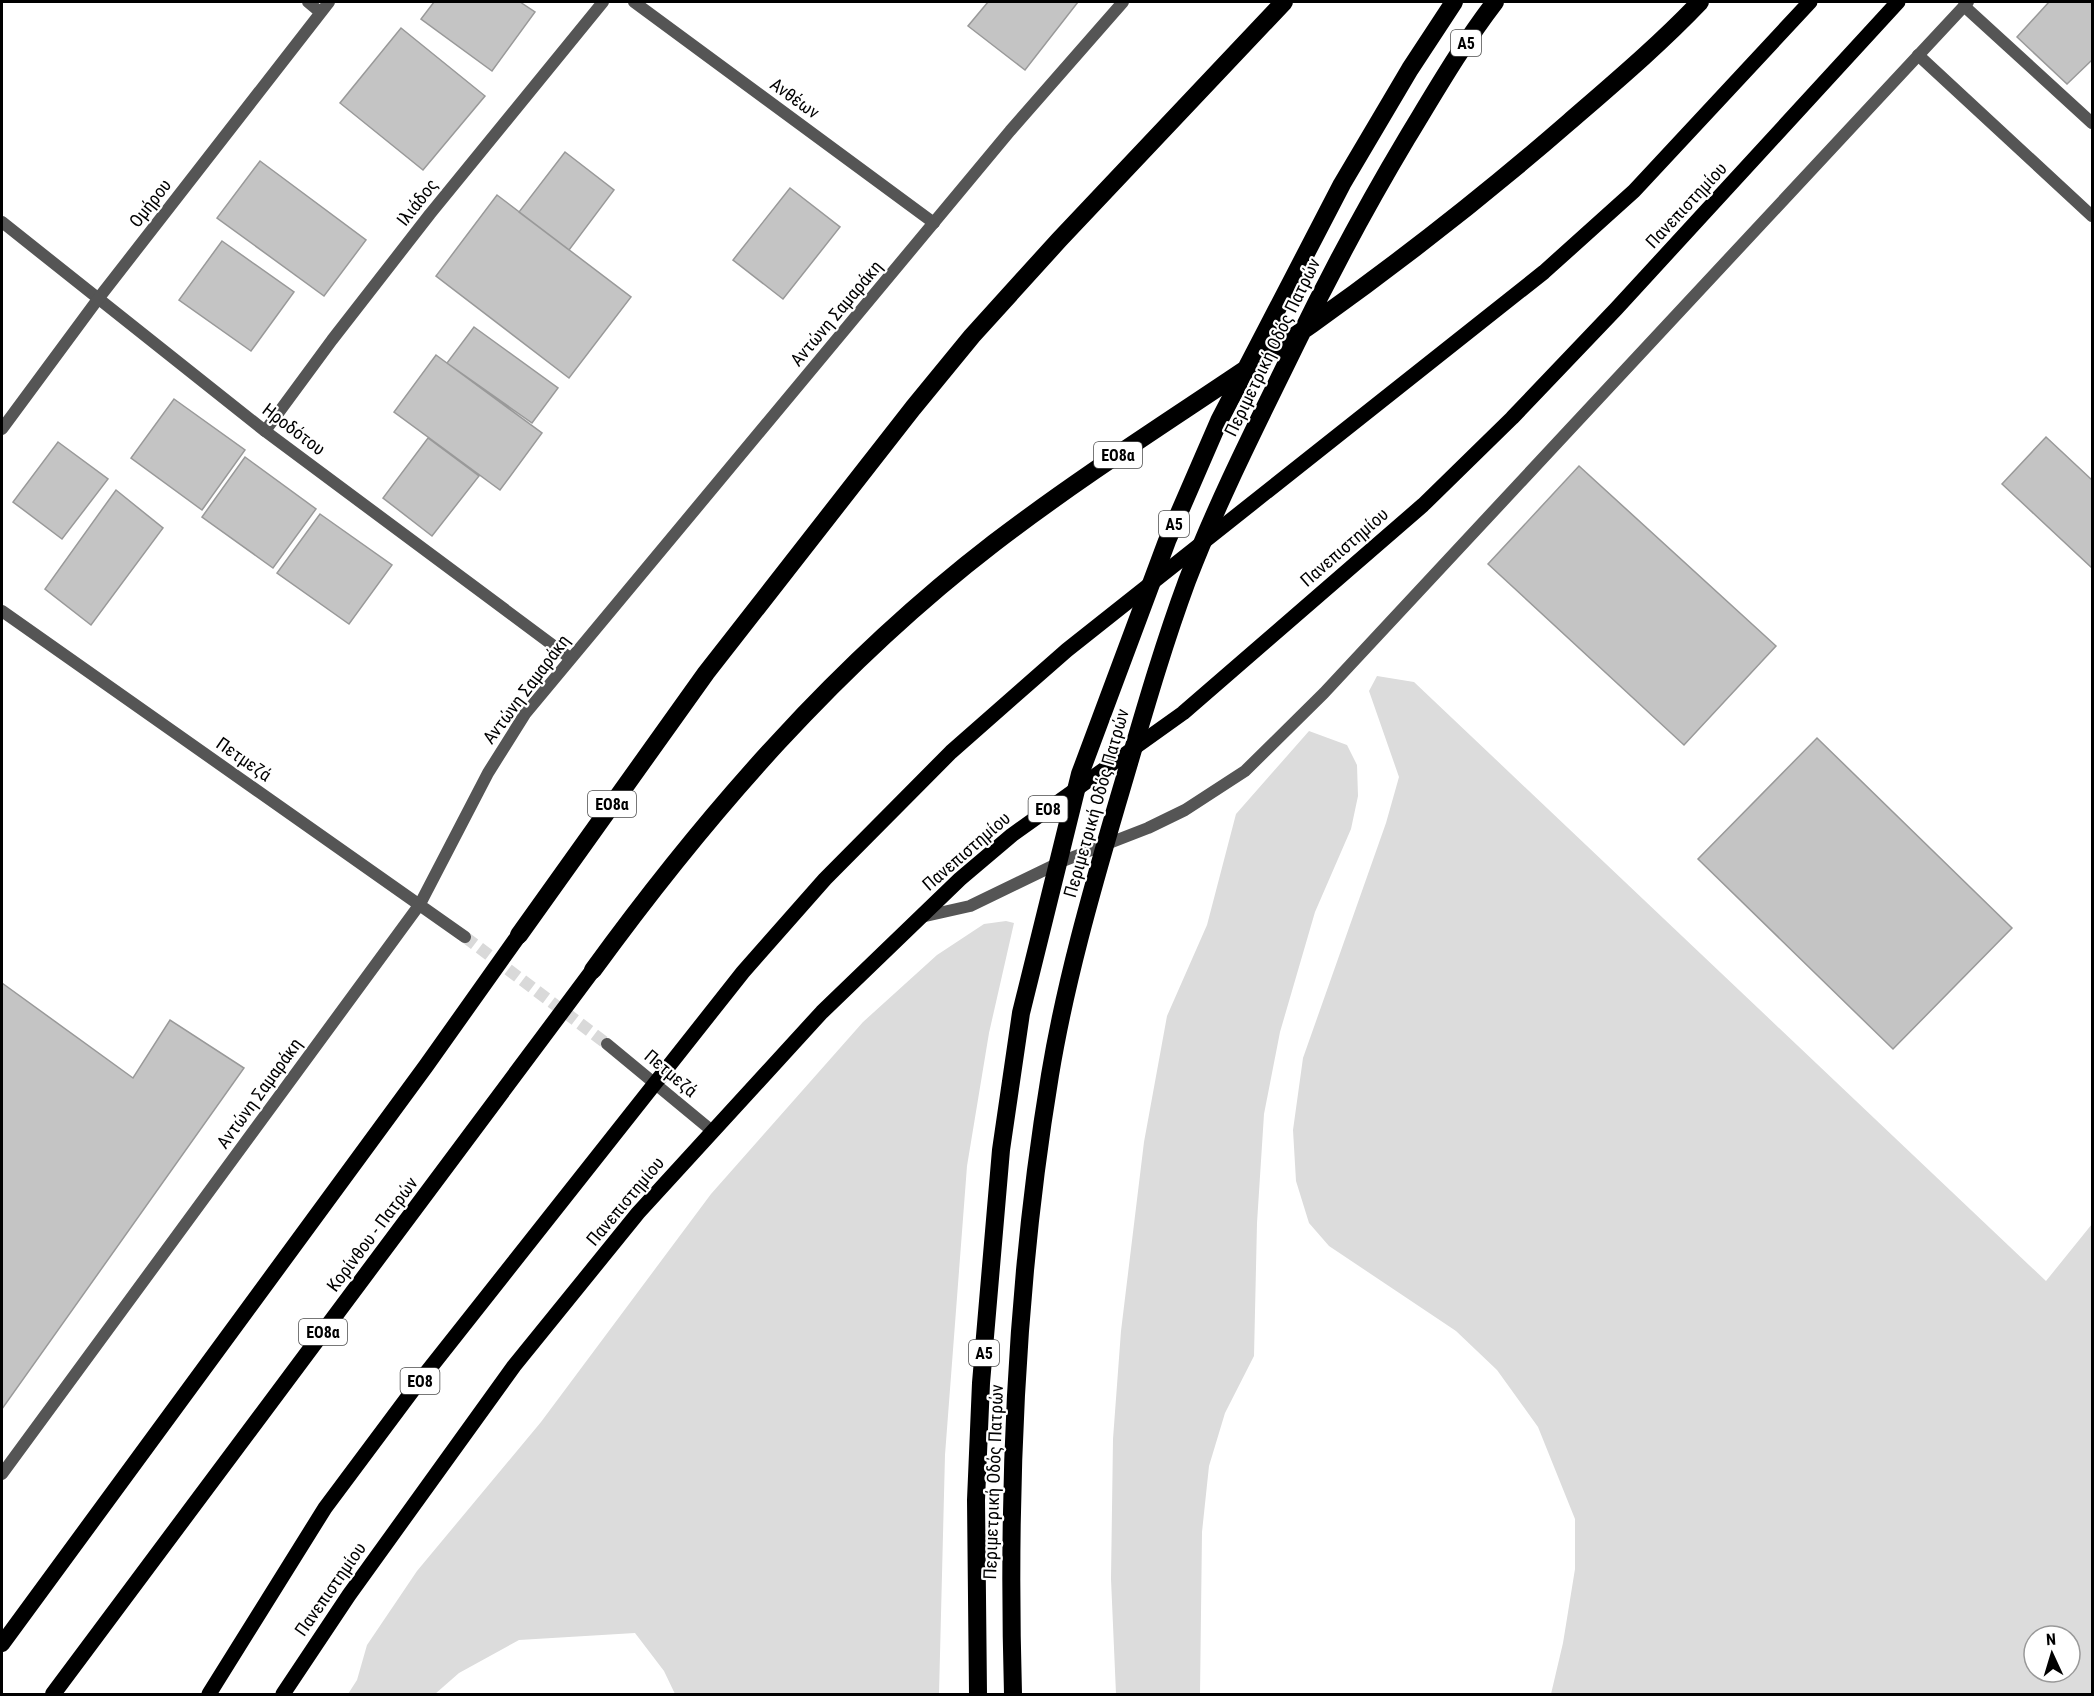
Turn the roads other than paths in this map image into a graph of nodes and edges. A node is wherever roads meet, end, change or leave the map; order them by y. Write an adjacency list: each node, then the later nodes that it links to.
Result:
1 (308, 2): 13 (street)
2 (328, 2): 13 (street, Ομήρου)
3 (603, 2): 21 (street, Ιλιάδος)
4 (634, 2): 18 (street, Ανθέων)
5 (1123, 2): 18 (street, Αντώνη Σαμαράκη)
6 (1284, 2): 26 (highway, ΕΟ8α)
7 (1454, 2): 37 (highway, Περιμετρική Οδός Πατρών / Α5)
8 (1494, 2): 38 (highway, Περιμετρική Οδός Πατρών / Α5)
9 (1700, 2): 28 (highway, ΕΟ8α)
10 (1810, 2): 30 (main road, ΕΟ8)
11 (1898, 2): 25 (main road, Πανεπιστημίου / ΕΟ8)
12 (1966, 4): 14 (street); 15 (street)
13 (320, 12): 19 (street, Ομήρου)
14 (1918, 55): 16 (street); 25 (street)
15 (2092, 123)
16 (2092, 216)
17 (2, 222): 19 (street, Ηροδότου)
18 (934, 223): 23 (street, Αντώνη Σαμαράκη)
19 (98, 299): 20 (street, Ομήρου); 21 (street, Ηροδότου)
20 (2, 429)
21 (265, 431): 23 (street, Ηροδότου)
22 (2, 611): 24 (street, Πετμεζά)
23 (570, 658): 24 (street, Αντώνη Σαμαράκη)
24 (420, 904): 27 (street, Πετμεζά); 32 (street, Αντώνη Σαμαράκη)
25 (920, 917): 31 (main road, Πανεπιστημίου / ΕΟ8)
26 (519, 935): 33 (highway, ΕΟ8α)
27 (465, 937)
28 (593, 970): 34 (highway, Κορίνθου - Πατρών / ΕΟ8α)
29 (607, 1044): 30 (street, Πετμεζά)
30 (655, 1084): 31 (street, Πετμεζά); 35 (main road, ΕΟ8)
31 (711, 1130): 36 (main road, Πανεπιστημίου / ΕΟ8)
32 (2, 1474)
33 (2, 1644)
34 (53, 1695)
35 (209, 1695)
36 (283, 1695)
37 (978, 1695)
38 (1013, 1695)

